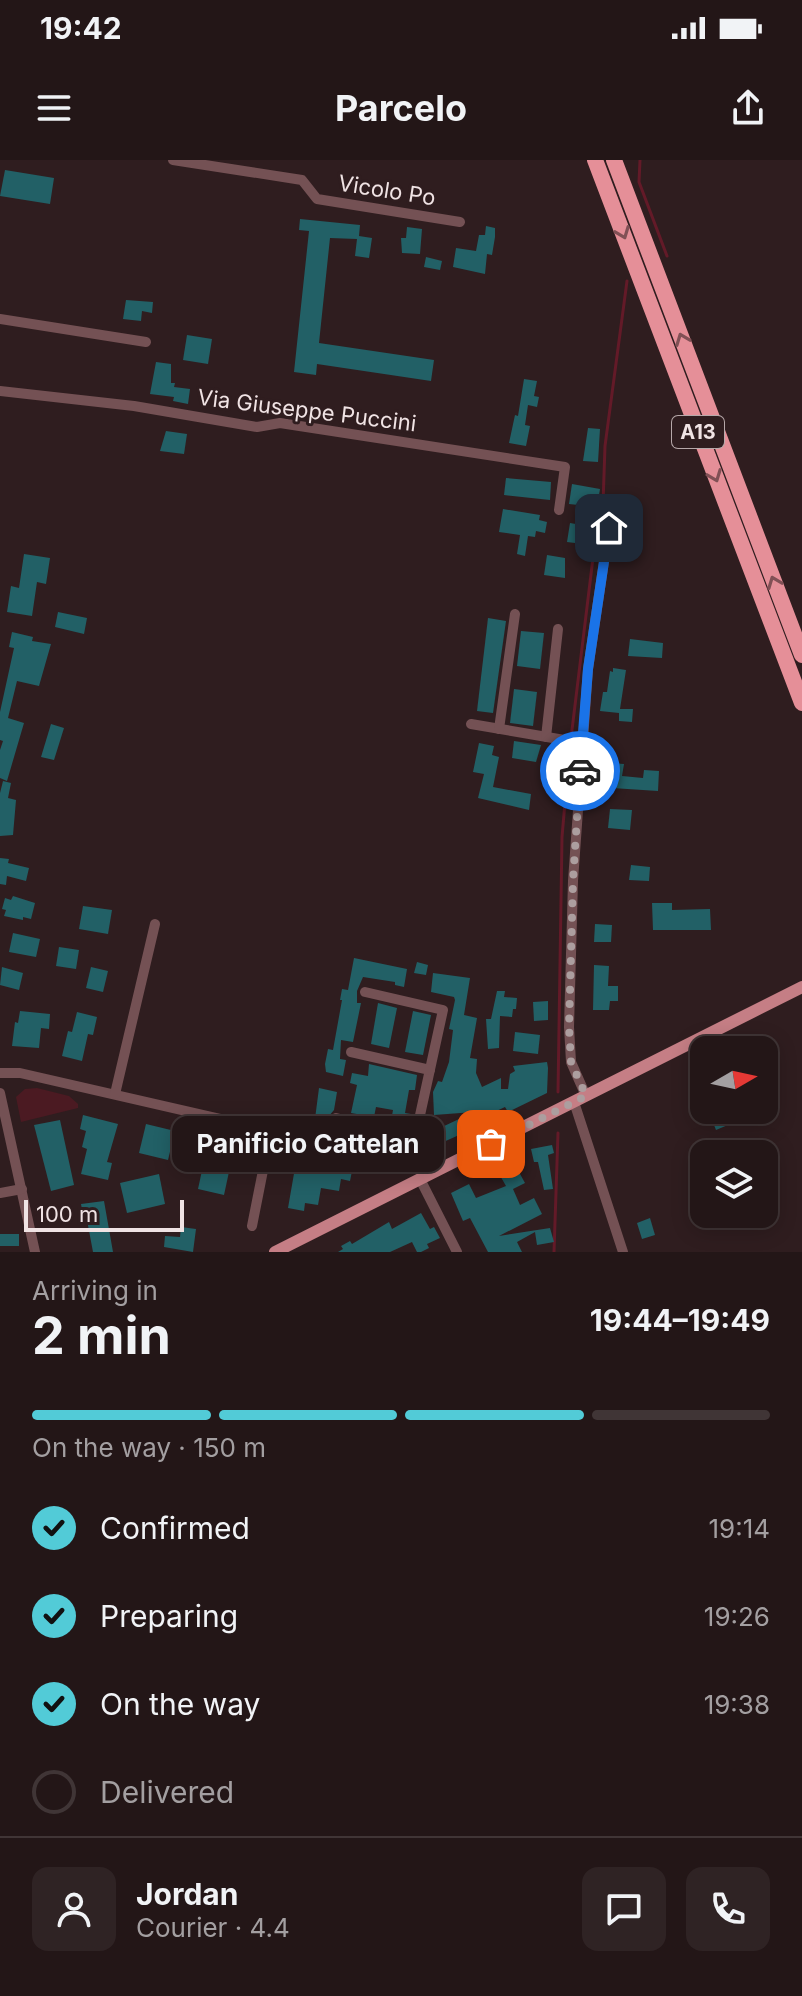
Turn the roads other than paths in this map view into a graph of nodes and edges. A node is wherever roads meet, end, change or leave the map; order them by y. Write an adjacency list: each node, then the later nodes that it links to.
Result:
1 (173, 160): 4 (street, Vicolo Po)
2 (595, 160): 13 (highway, A13, one-way to 13)
3 (614, 160): 12 (highway, A13, one-way to 3)
4 (460, 222)
5 (0, 319): 6 (street)
6 (146, 342)
7 (0, 391): 8 (street, Via Giuseppe Puccini)
8 (559, 510)
9 (609, 528): 17 (street)
10 (515, 614): 15 (street)
11 (558, 629): 16 (street)
12 (802, 655)
13 (802, 703)
14 (471, 724): 15 (street)
15 (499, 729): 16 (street)
16 (546, 737): 17 (street)
17 (575, 742): 26 (street)
18 (155, 924): 25 (street)
19 (802, 987): 26 (main road)
20 (365, 992): 22 (street)
21 (351, 1052): 22 (street)
22 (430, 1070): 28 (street)
23 (0, 1073): 25 (street)
24 (0, 1093): 30 (street)
25 (115, 1094): 32 (street)
26 (580, 1099): 29 (main road); 36 (street)
27 (336, 1118): 28 (street)
28 (415, 1138): 29 (street)
29 (425, 1176): 34 (main road); 35 (street)
30 (22, 1189): 31 (street); 33 (street)
31 (0, 1193)
32 (252, 1226)
33 (35, 1252)
34 (275, 1252)
35 (457, 1252)
36 (623, 1252)

